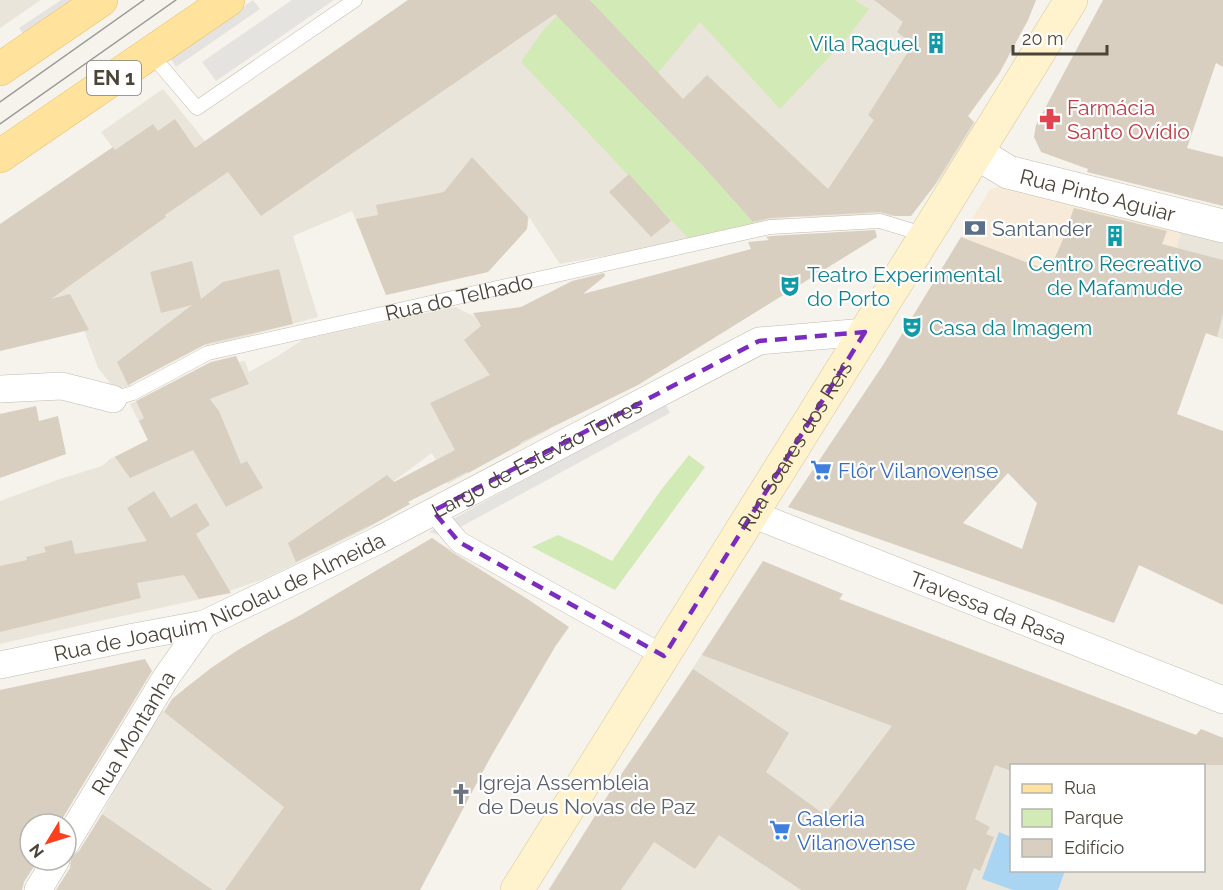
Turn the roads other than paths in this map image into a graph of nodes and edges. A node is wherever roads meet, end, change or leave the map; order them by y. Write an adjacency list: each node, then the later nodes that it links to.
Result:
1 (101, 0): 6 (main road)
2 (228, 0): 5 (main road, EN 1)
3 (355, 0): 5 (lane)
4 (1071, 0): 7 (main road, Rua Soares dos Reis)
5 (150, 53): 8 (main road, EN 1)
6 (0, 69)
7 (977, 153): 9 (street, Rua Pinto Aguiar); 10 (main road, Rua Soares dos Reis)
8 (0, 156)
9 (1223, 226)
10 (926, 235): 11 (main road, Rua Soares dos Reis); 13 (lane, Rua do Telhado)
11 (865, 332): 14 (street, Largo de Estevão Torres); 15 (main road, Rua Soares dos Reis)
12 (0, 389): 13 (street, Rua do Telhado)
13 (113, 399)
14 (432, 511): 16 (street, Rua de Joaquim Nicolau de Almeida); 17 (street, Largo de Estevão Torres)
15 (752, 514): 17 (main road, Rua Soares dos Reis); 19 (street, Travessa da Rasa)
16 (204, 624): 18 (street, Rua de Joaquim Nicolau de Almeida); 20 (street, Rua Montanha)
17 (664, 656): 23 (main road, Rua Soares dos Reis)
18 (0, 665)
19 (1223, 700)
20 (78, 823)
21 (49, 872): 22 (street)
22 (38, 890)
23 (517, 890)

